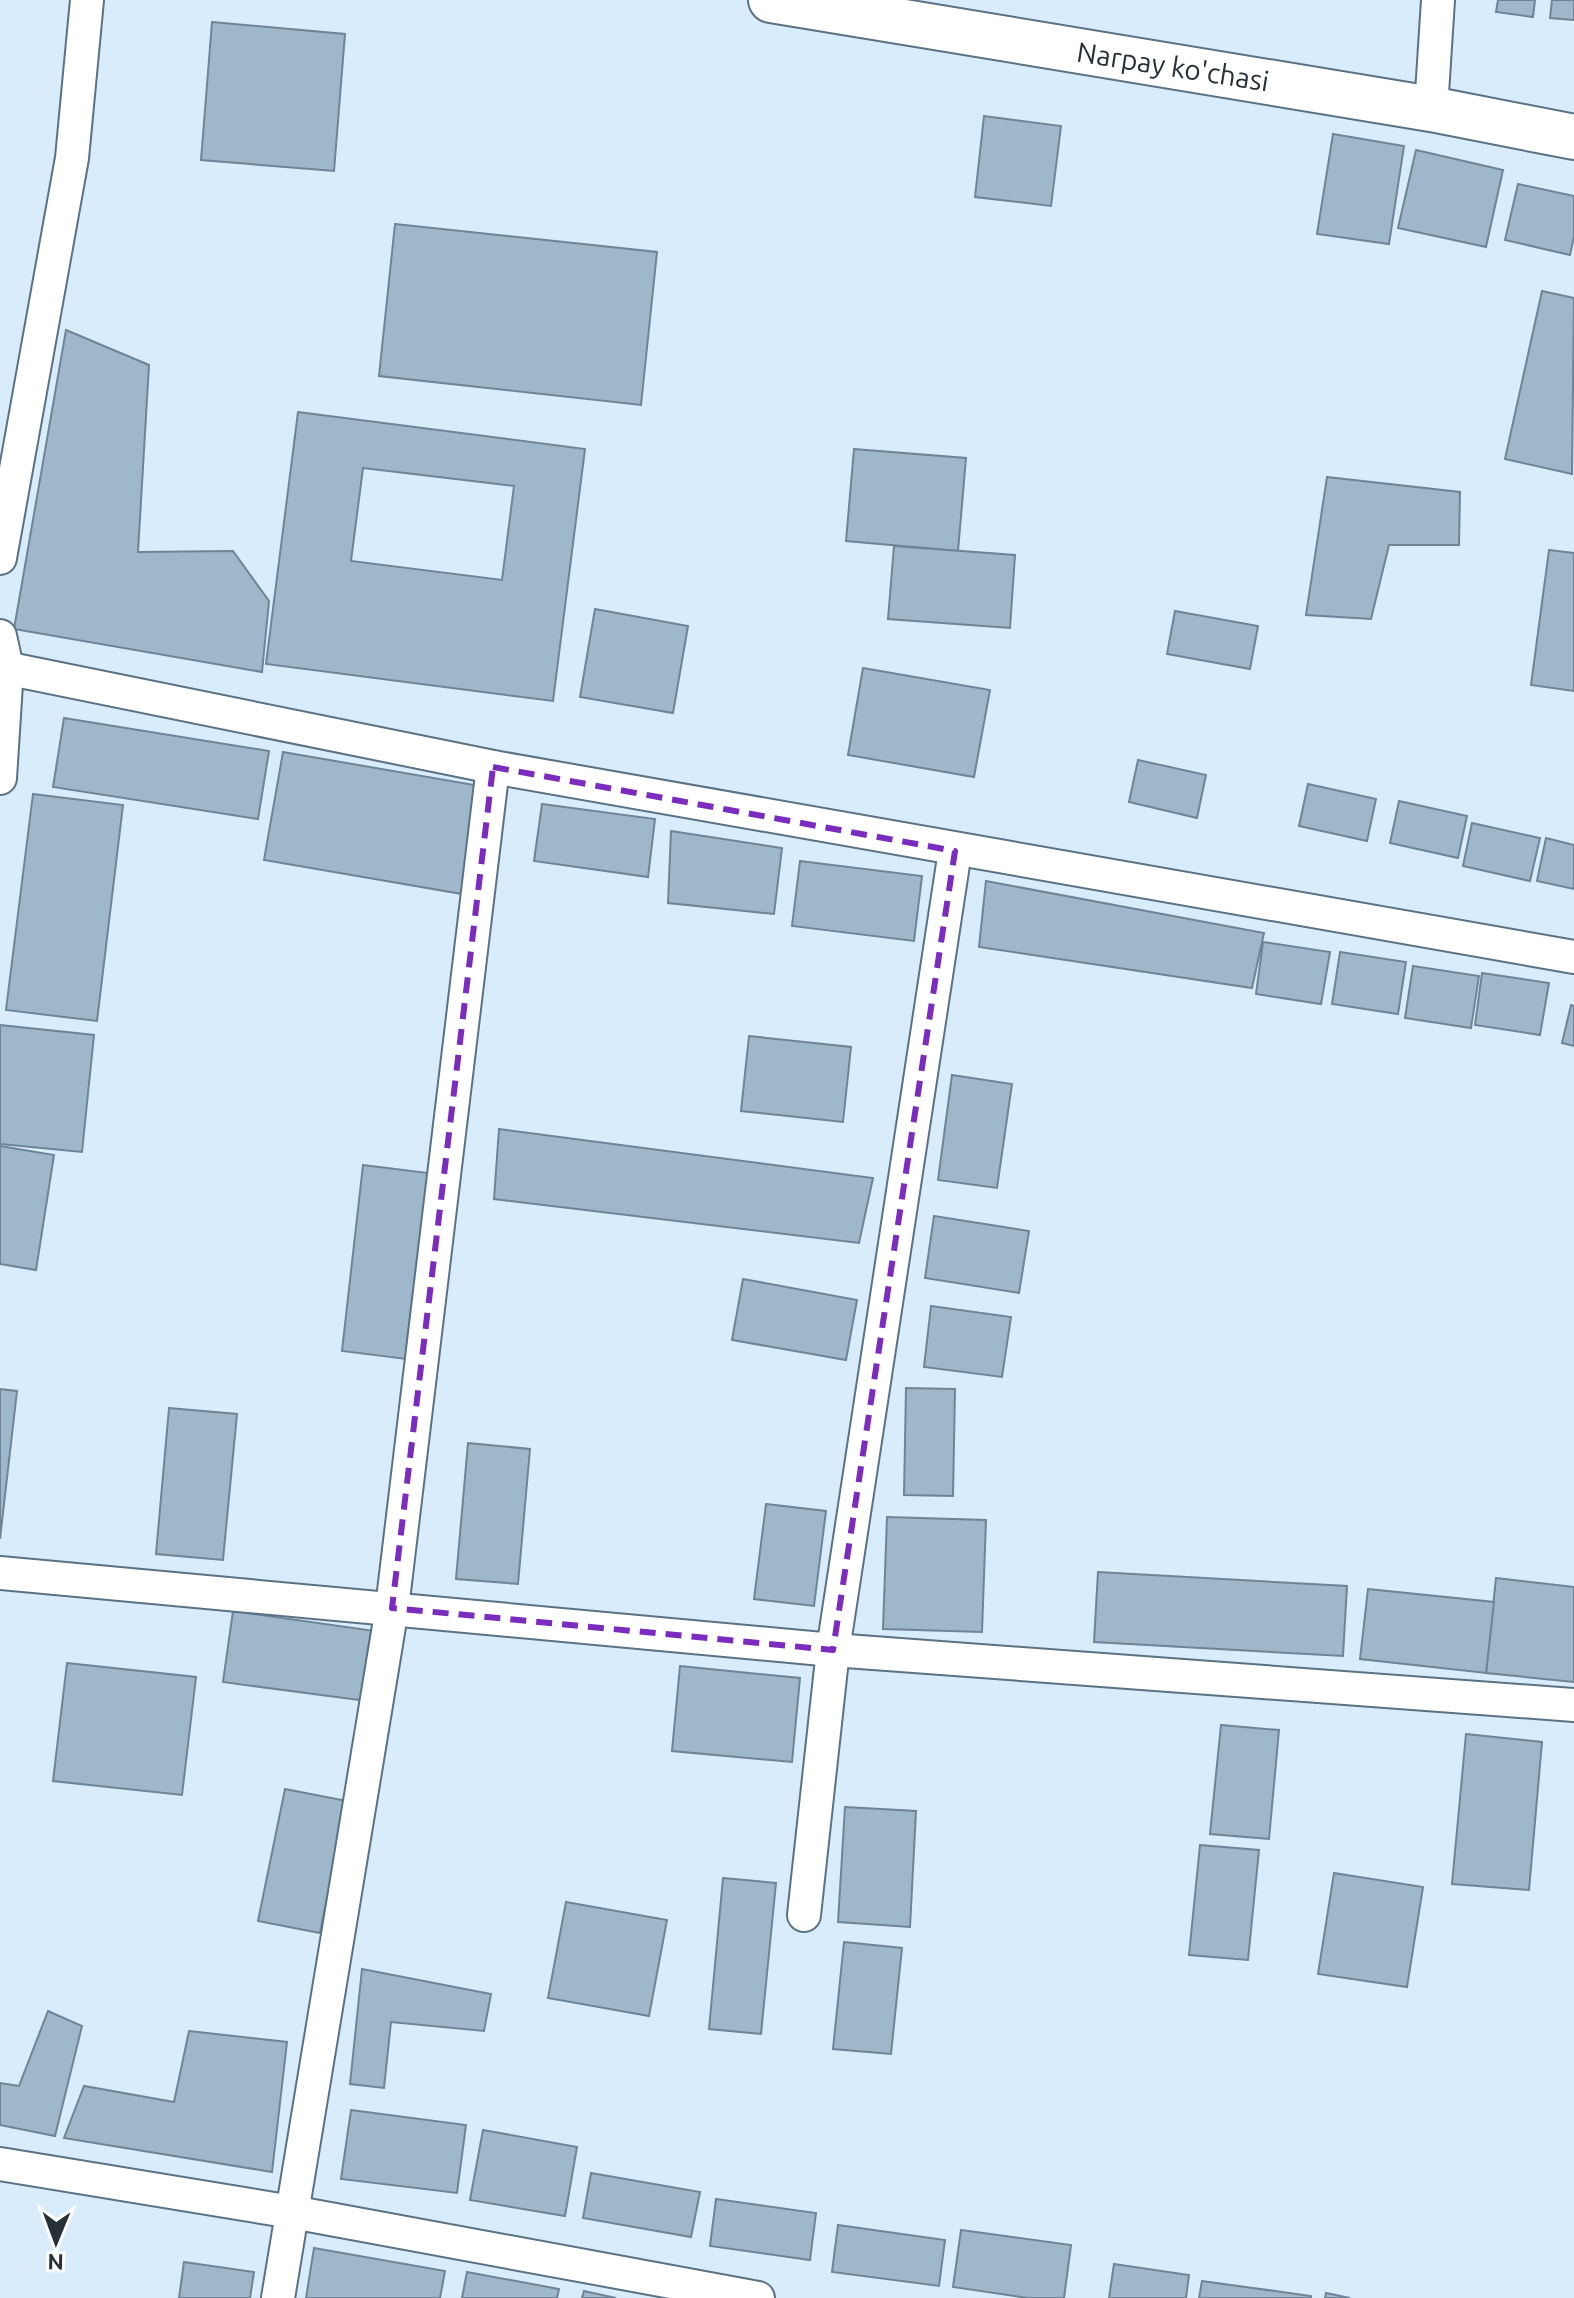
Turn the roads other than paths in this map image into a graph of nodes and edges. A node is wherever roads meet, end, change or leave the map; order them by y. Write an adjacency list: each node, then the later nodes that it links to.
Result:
1 (87, 0): 6 (street)
2 (771, 0): 4 (main road, Narpay ko'chasi)
3 (1438, 0): 4 (street)
4 (1431, 109): 5 (main road, Narpay ko'chasi)
5 (1574, 137)
6 (0, 558)
7 (0, 636): 8 (street)
8 (4, 668): 9 (street); 10 (street)
9 (493, 767): 11 (street); 14 (street)
10 (0, 778)
11 (955, 851): 12 (street); 15 (street)
12 (1574, 957)
13 (0, 1573): 14 (street)
14 (392, 1608): 15 (street); 19 (street)
15 (833, 1650): 16 (street); 17 (street)
16 (1574, 1705)
17 (804, 1915)
18 (0, 2164): 19 (street)
19 (292, 2212): 20 (street); 21 (street)
20 (278, 2298)
21 (758, 2298)

